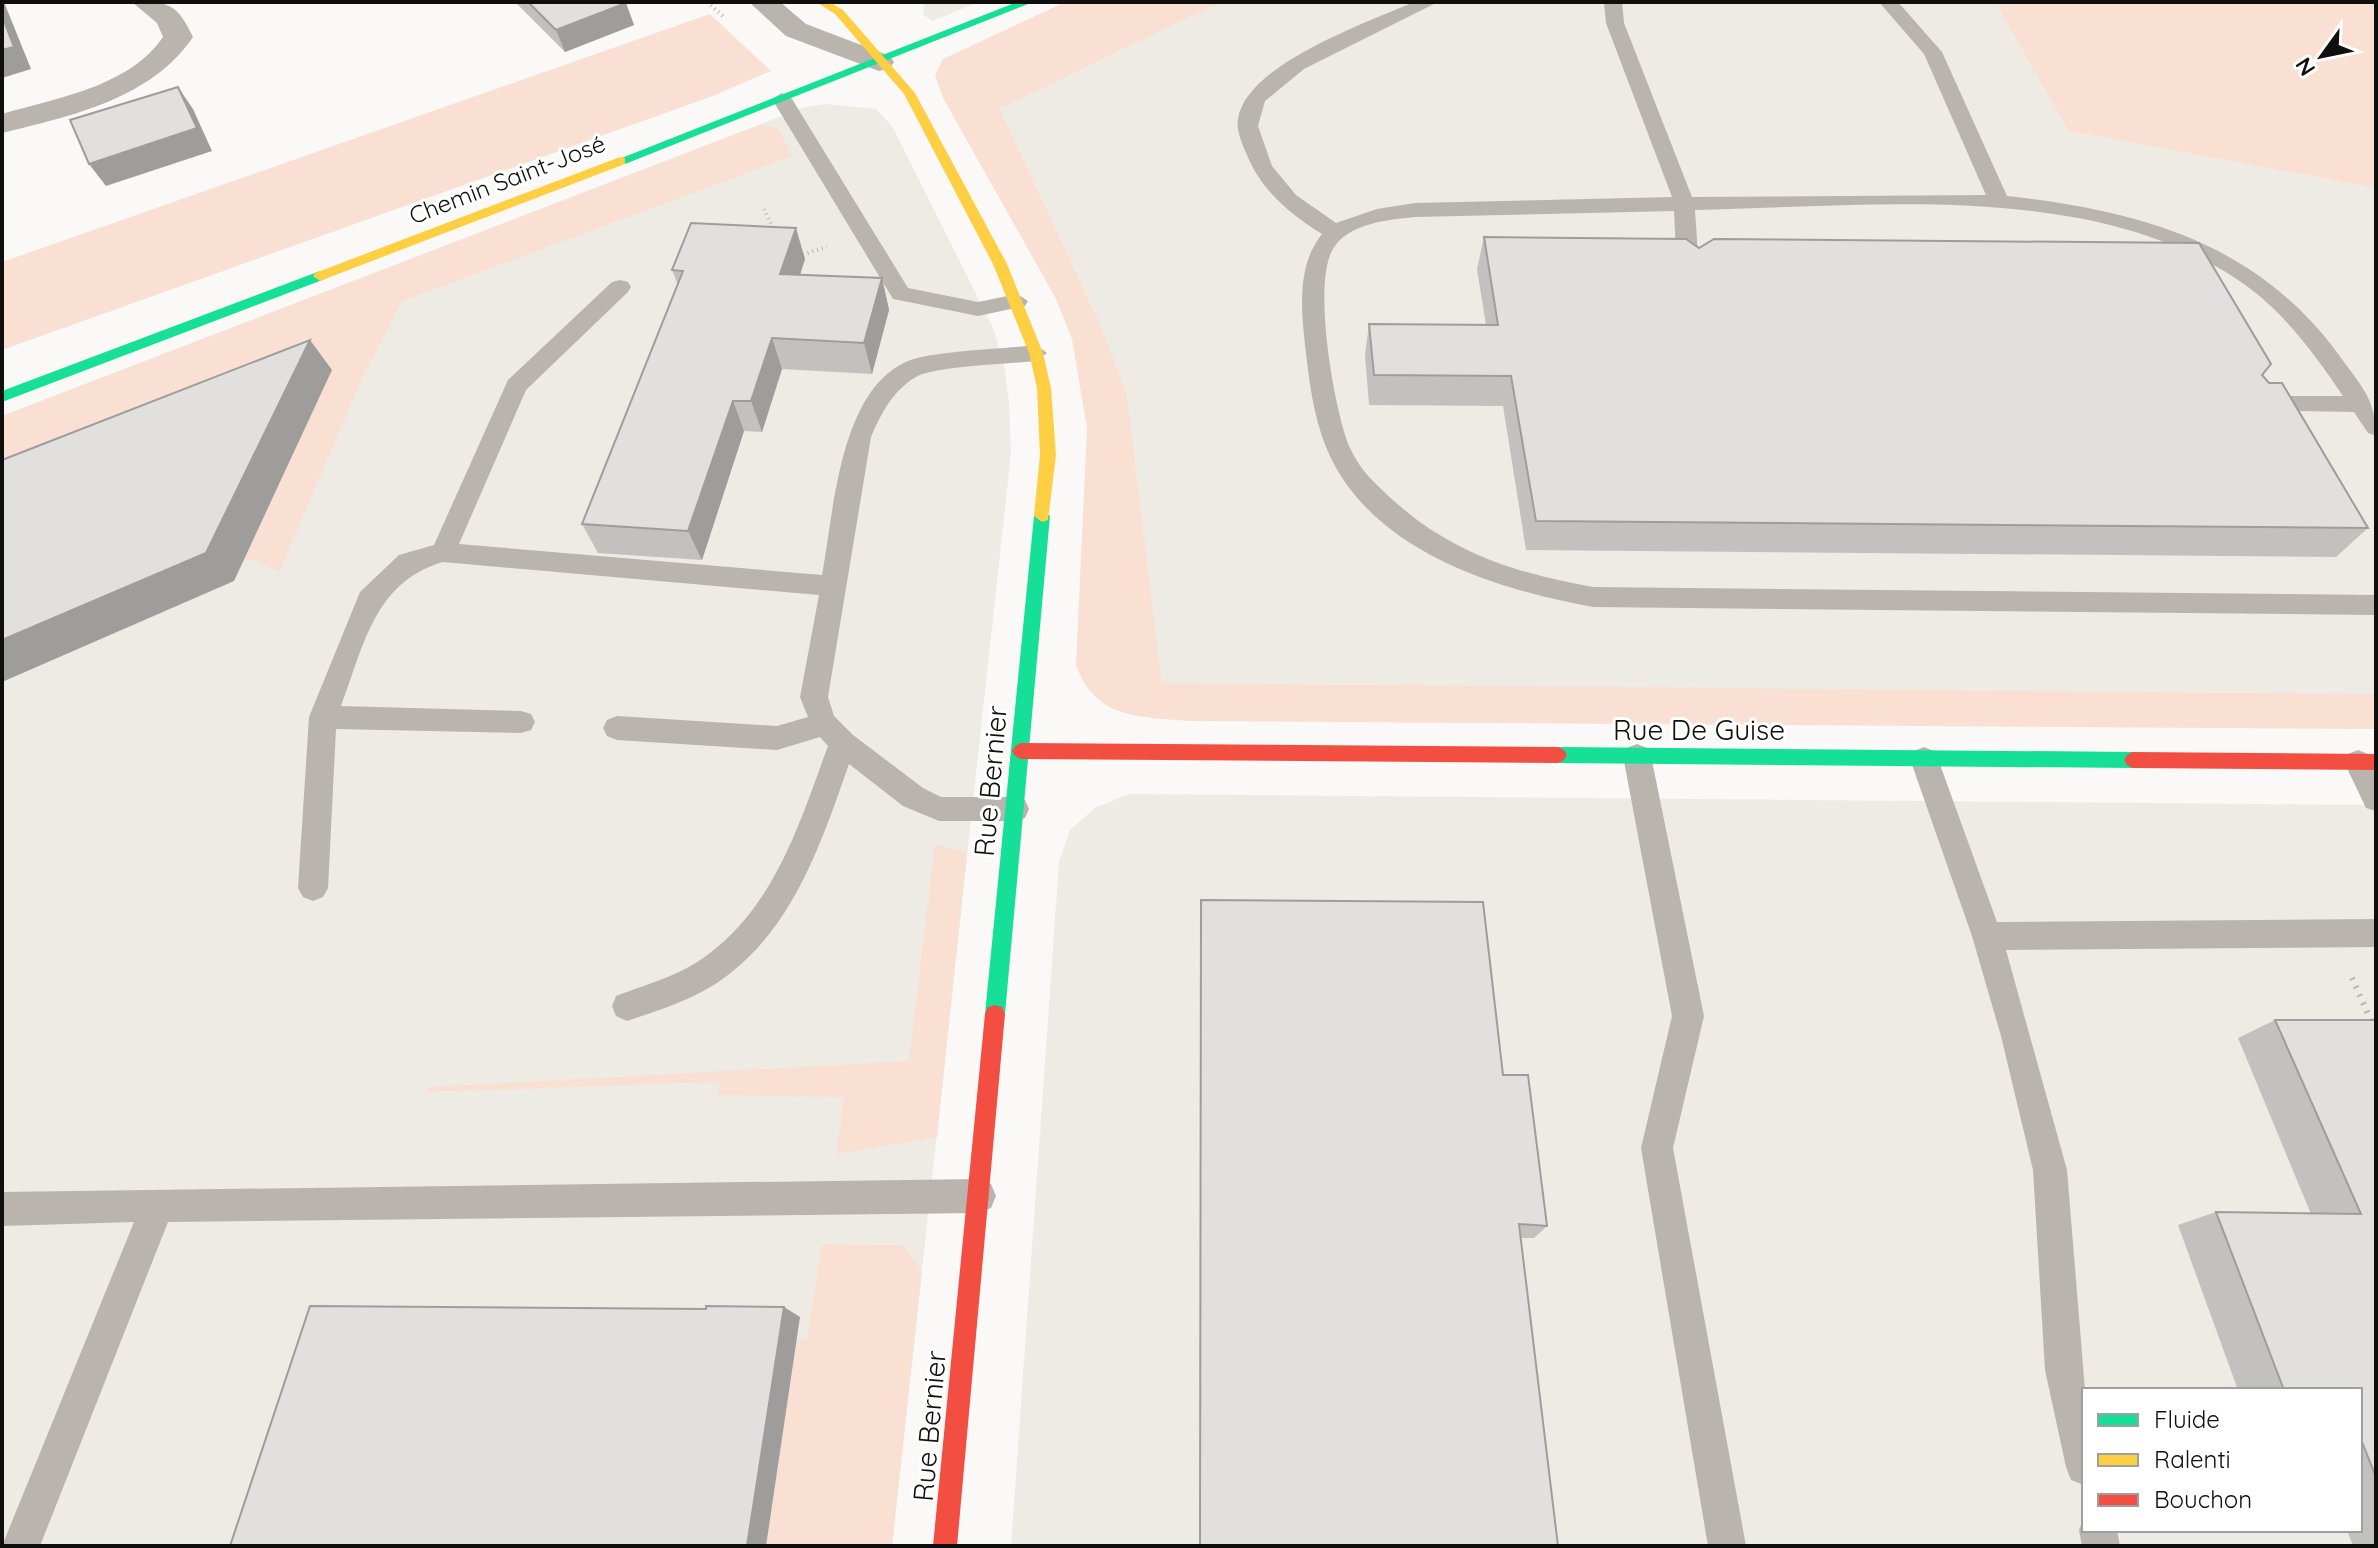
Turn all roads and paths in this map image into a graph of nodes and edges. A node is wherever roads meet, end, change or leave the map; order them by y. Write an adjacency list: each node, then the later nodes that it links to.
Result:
1 (146, 2): 10 (street)
2 (763, 2): 8 (street)
3 (822, 2): 8 (street, Rue Bernier)
4 (1429, 2): 14 (lane)
5 (1613, 2): 12 (lane)
6 (1888, 2): 11 (lane)
7 (1023, 3): 8 (street, Chemin Saint-José)
8 (879, 62): 9 (street, Chemin Saint-José); 18 (street, Rue Bernier)
9 (782, 99): 18 (lane); 20 (street, Chemin Saint-José)
10 (2, 124)
11 (1999, 202): 12 (lane); 22 (lane)
12 (1684, 203): 14 (lane); 16 (lane)
13 (764, 209): 15 (path)
14 (1336, 233): 26 (lane)
15 (776, 234)
16 (1688, 270)
17 (620, 287): 24 (lane)
18 (1017, 301): 19 (street, Rue Bernier)
19 (1036, 353): 25 (lane); 31 (street, Rue Bernier)
20 (2, 397)
21 (2249, 404): 22 (lane)
22 (2361, 404): 23 (lane)
23 (2376, 427)
24 (443, 552): 25 (lane); 27 (lane)
25 (833, 586): 30 (lane)
26 (2376, 605)
27 (323, 717): 28 (lane); 37 (lane)
28 (521, 722)
29 (617, 728): 30 (lane)
30 (833, 732): 36 (lane); 41 (lane)
31 (1021, 751): 32 (street, Rue De Guise); 36 (street, Rue Bernier)
32 (1637, 756): 33 (street, Rue De Guise); 49 (lane)
33 (1924, 759): 34 (street, Rue De Guise); 39 (lane)
34 (2367, 762): 35 (lane)
35 (2376, 799)
36 (1015, 809): 43 (street, Rue Bernier)
37 (313, 888)
38 (2376, 933): 39 (lane)
39 (1987, 936): 46 (lane)
40 (2357, 989): 42 (path)
41 (627, 1006)
42 (2376, 1032)
43 (979, 1196): 44 (lane); 48 (street, Rue Bernier)
44 (158, 1205): 45 (lane); 47 (lane)
45 (2, 1209)
46 (2082, 1458)
47 (21, 1546)
48 (945, 1546)
49 (1727, 1546)

